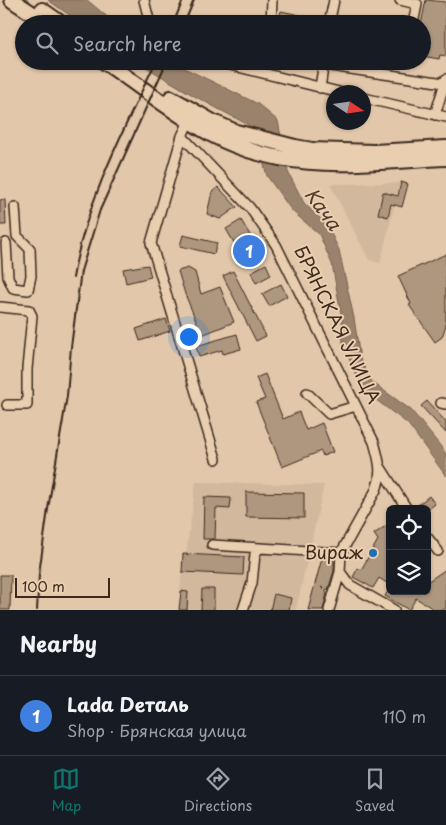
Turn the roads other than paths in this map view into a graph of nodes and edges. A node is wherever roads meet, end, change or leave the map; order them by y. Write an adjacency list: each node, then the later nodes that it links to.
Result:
1 (12, 0): 8 (highway)
2 (27, 0): 9 (highway)
3 (272, 0): 11 (street)
4 (334, 0): 12 (street)
5 (400, 0): 7 (street)
6 (145, 2): 10 (street)
7 (418, 2): 13 (street)
8 (34, 15)
9 (49, 15)
10 (148, 15)
11 (271, 15)
12 (331, 15)
13 (415, 15)
14 (116, 70): 25 (highway)
15 (131, 70): 27 (highway)
16 (249, 70): 20 (street)
17 (323, 70): 20 (street)
18 (359, 70): 19 (street)
19 (444, 87): 23 (street)
20 (320, 88): 21 (street)
21 (326, 89)
22 (371, 100): 23 (street)
23 (435, 115): 24 (street)
24 (446, 116)
25 (189, 121): 26 (street); 27 (highway)
26 (182, 136): 37 (street, БРЯНСКАЯ УЛИЦА); 38 (street)
27 (252, 144): 29 (highway); 29 (highway)
28 (446, 148): 29 (highway)
29 (310, 156): 30 (highway)
30 (446, 158)
31 (15, 207): 32 (street)
32 (17, 236): 33 (street); 33 (street)
33 (3, 242)
34 (0, 307): 36 (street)
35 (307, 393): 37 (street)
36 (7, 405)
37 (356, 406): 39 (street, БРЯНСКАЯ УЛИЦА)
38 (216, 460)
39 (381, 468): 40 (street); 45 (street, БРЯНСКАЯ УЛИЦА)
40 (404, 505)
41 (431, 541): 44 (street)
42 (212, 546): 43 (street)
43 (259, 548): 45 (street); 48 (street)
44 (438, 551)
45 (341, 553): 46 (street)
46 (340, 572): 47 (street); 49 (street)
47 (330, 609)
48 (243, 610)
49 (394, 610)

